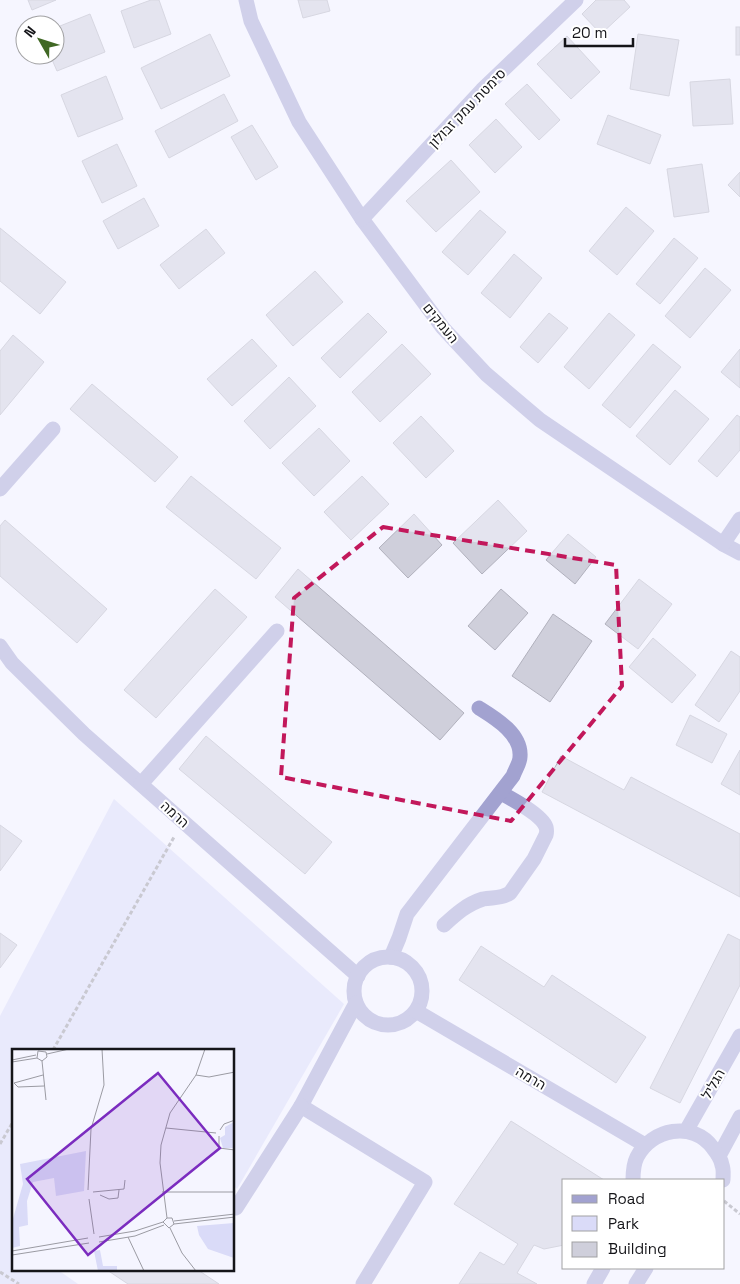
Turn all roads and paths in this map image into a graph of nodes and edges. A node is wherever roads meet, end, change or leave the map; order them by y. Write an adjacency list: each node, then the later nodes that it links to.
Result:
1 (246, 0): 3 (street, העמקים)
2 (576, 0): 3 (street, סימטת עמק זבולון)
3 (362, 219): 7 (street, העמקים)
4 (53, 429): 5 (street)
5 (0, 490)
6 (740, 519): 7 (street)
7 (723, 544): 8 (street, העמקים)
8 (740, 554)
9 (277, 631): 12 (street)
10 (0, 646): 12 (street, הרמה)
11 (479, 708): 13 (street)
12 (141, 784): 14 (street, הרמה)
13 (501, 793): 15 (street); 16 (street)
14 (183, 822): 17 (street, הרמה); 21 (path)
15 (444, 925)
16 (391, 957): 17 (street); 19 (street)
17 (358, 976): 18 (street)
18 (356, 1003): 19 (street); 22 (street)
19 (416, 1011): 27 (street, הרמה)
20 (740, 1036): 25 (street, הגליל)
21 (54, 1049)
22 (301, 1106): 32 (street); 38 (street)
23 (740, 1117): 28 (street)
24 (12, 1123): 26 (path)
25 (686, 1131): 27 (street); 28 (street)
26 (0, 1144)
27 (645, 1145): 29 (street)
28 (719, 1156): 30 (street)
29 (633, 1179)
30 (723, 1179)
31 (725, 1202): 33 (path)
32 (236, 1208)
33 (740, 1214)
34 (603, 1269): 39 (street)
35 (645, 1269): 40 (street)
36 (0, 1272): 37 (path)
37 (19, 1284)
38 (363, 1284)
39 (594, 1284)
40 (636, 1284)

